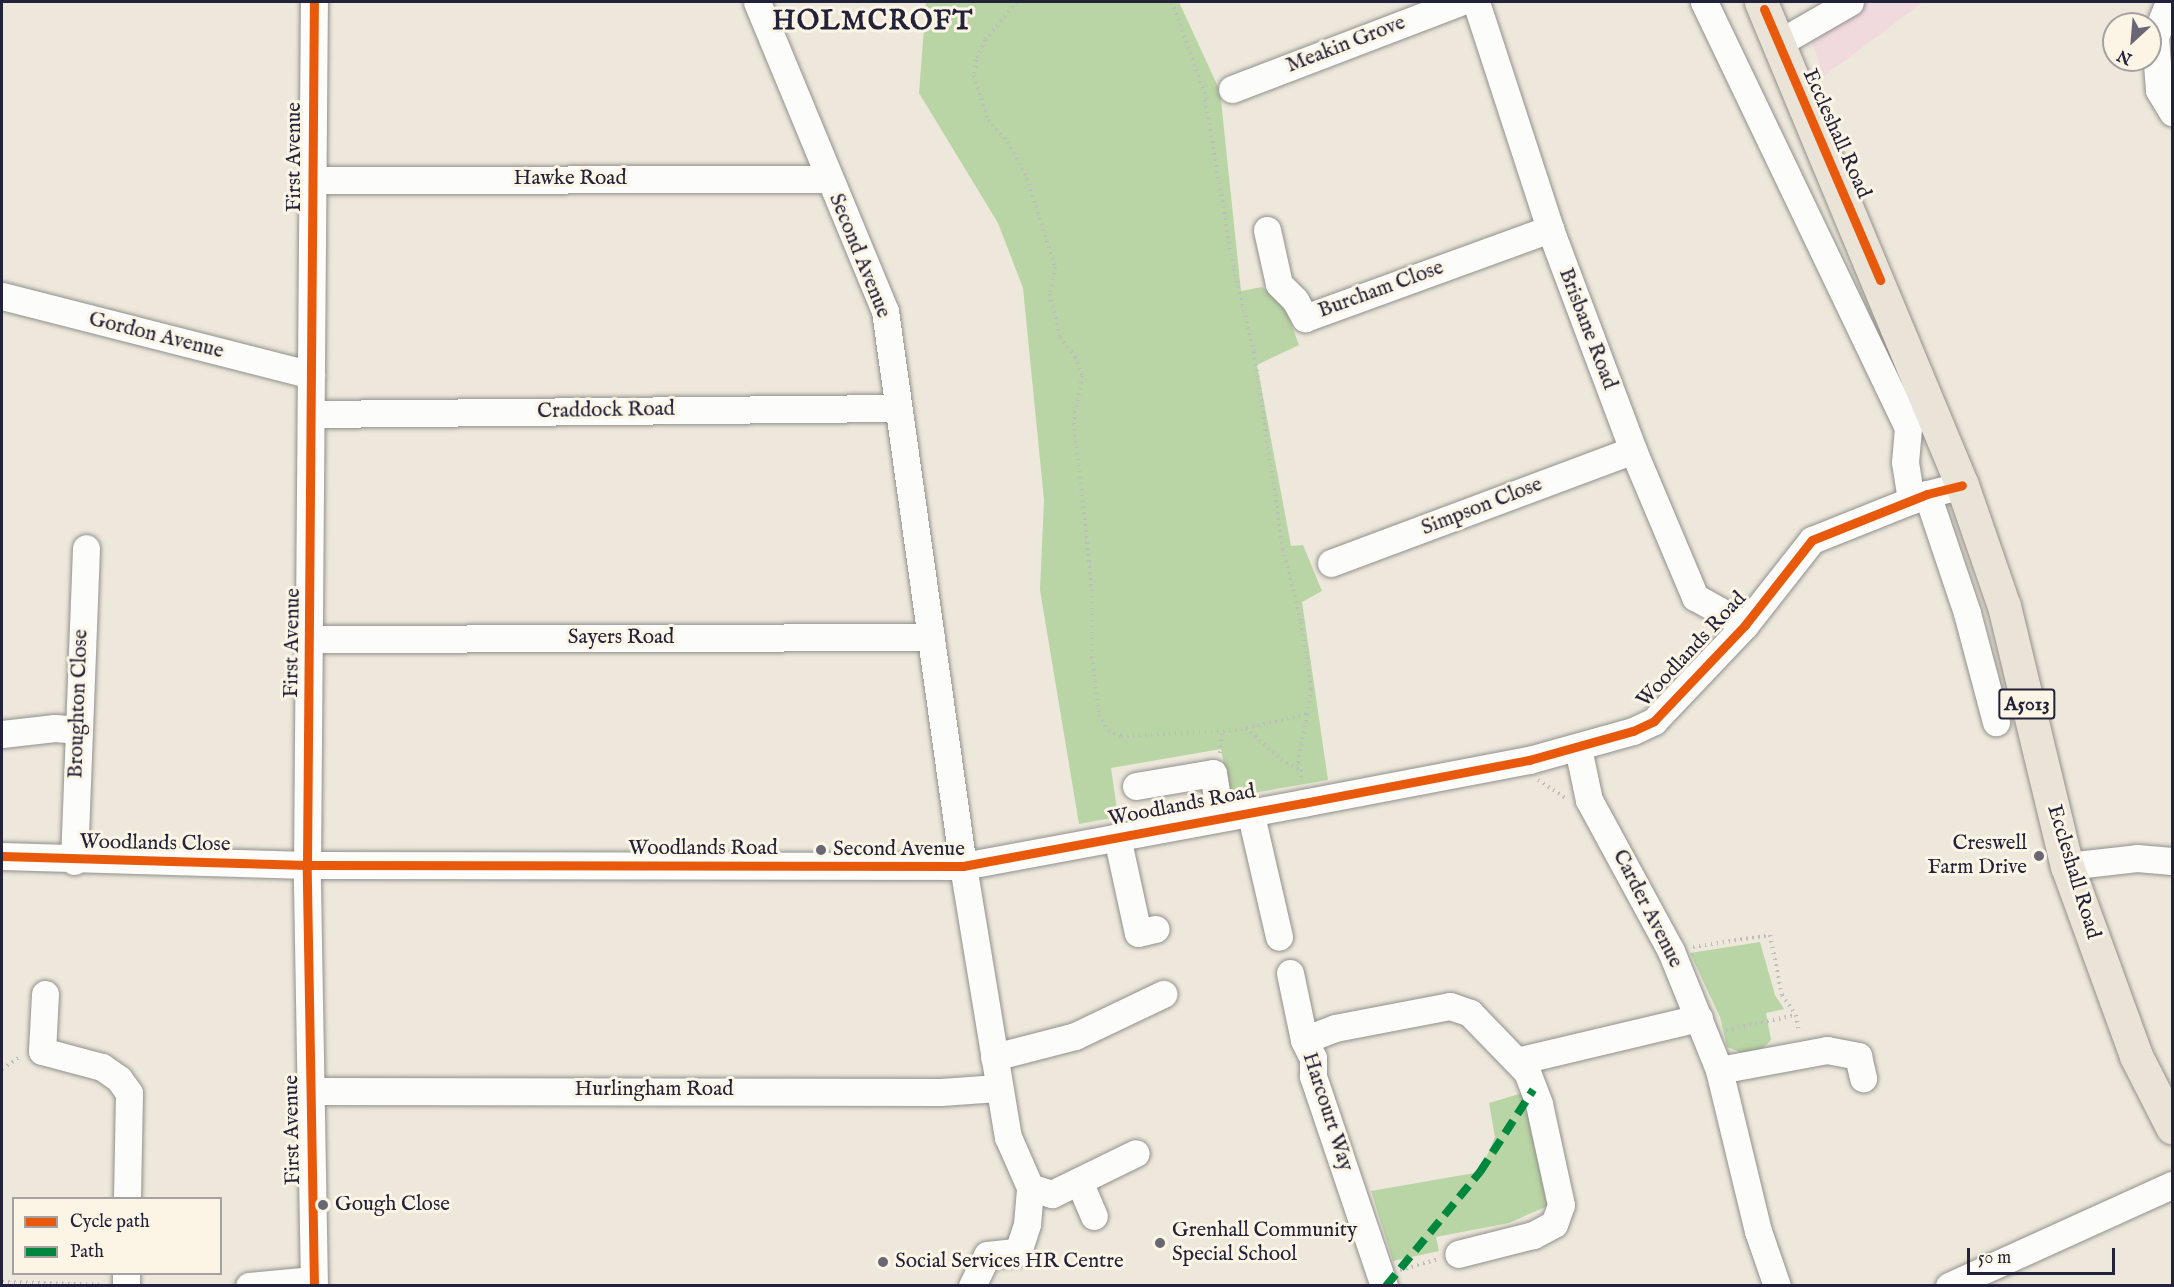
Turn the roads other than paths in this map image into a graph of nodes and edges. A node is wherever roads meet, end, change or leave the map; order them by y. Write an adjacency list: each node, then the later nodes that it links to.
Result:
1 (314, 2): 13 (street, First Avenue)
2 (757, 2): 12 (street, Second Avenue)
3 (1460, 2): 10 (street, Meakin Grove)
4 (1476, 2): 14 (street, Brisbane Road)
5 (1704, 2): 22 (street)
6 (1761, 2): 9 (main road, Eccleshall Road / A5013)
7 (1850, 2): 9 (street)
8 (2169, 2): 11 (street)
9 (1777, 44): 21 (main road, Eccleshall Road / A5013)
10 (1232, 89)
11 (2172, 112)
12 (828, 179): 13 (street, Hawke Road); 18 (street, Second Avenue)
13 (313, 180): 17 (street, First Avenue)
14 (1550, 229): 15 (street, Burcham Close); 20 (street, Brisbane Road)
15 (1267, 230)
16 (2, 296): 17 (street, Gordon Avenue)
17 (311, 375): 19 (street, First Avenue)
18 (898, 408): 19 (street, Craddock Road); 28 (street, Second Avenue)
19 (314, 414): 29 (street, First Avenue)
20 (1633, 450): 24 (street, Simpson Close); 27 (street, Brisbane Road)
21 (1962, 485): 22 (street, Woodlands Road); 25 (main road, Eccleshall Road / A5013)
22 (1919, 497): 26 (street); 27 (street, Woodlands Road)
23 (87, 548): 31 (street, Broughton Close)
24 (1331, 563)
25 (2004, 606): 26 (street); 43 (main road, Eccleshall Road / A5013)
26 (1967, 613): 30 (street)
27 (1745, 625): 33 (street, Woodlands Road)
28 (931, 638): 29 (street, Sayers Road); 42 (street, Second Avenue)
29 (311, 639): 41 (street, First Avenue)
30 (1996, 722)
31 (78, 730): 32 (street); 39 (street, Broughton Close)
32 (2, 734)
33 (1578, 748): 35 (street, Woodlands Road); 49 (street, Carder Avenue)
34 (1136, 786): 36 (street)
35 (1250, 811): 36 (street, Woodlands Road); 45 (street, Woodlands Road)
36 (1220, 815): 37 (street, Woodlands Road)
37 (1117, 837): 42 (street, Woodlands Road); 44 (street, Woodlands Road)
38 (2, 856): 39 (street, Woodlands Close)
39 (74, 861): 41 (street, Woodlands Close)
40 (2172, 861): 43 (street)
41 (308, 865): 42 (street, Woodlands Road); 56 (street, First Avenue)
42 (963, 866): 51 (street, Second Avenue)
43 (2067, 866): 57 (main road, Eccleshall Road / A5013)
44 (1156, 929)
45 (1279, 937)
46 (1290, 974): 50 (street, Harcourt Way)
47 (45, 994): 62 (street)
48 (1163, 994): 51 (street)
49 (1702, 1026): 52 (street); 53 (street, Carder Avenue)
50 (1304, 1040): 52 (street, Harcourt Way); 65 (street, Harcourt Way)
51 (994, 1057): 55 (street, Second Avenue)
52 (1517, 1061): 64 (street, Harcourt Way)
53 (1719, 1070): 54 (street); 69 (street, Carder Avenue)
54 (1863, 1078)
55 (998, 1088): 56 (street, Hurlingham Road); 61 (street, Second Avenue)
56 (310, 1091): 66 (street, First Avenue)
57 (2170, 1118)
58 (1136, 1153): 59 (street)
59 (1079, 1181): 61 (street); 63 (street)
60 (2172, 1185): 70 (street)
61 (1030, 1187): 68 (street)
62 (127, 1197)
63 (1094, 1216)
64 (1458, 1254)
65 (1383, 1280)
66 (313, 1283): 67 (street)
67 (249, 1286)
68 (972, 1286)
69 (1777, 1286)
70 (1949, 1286)

